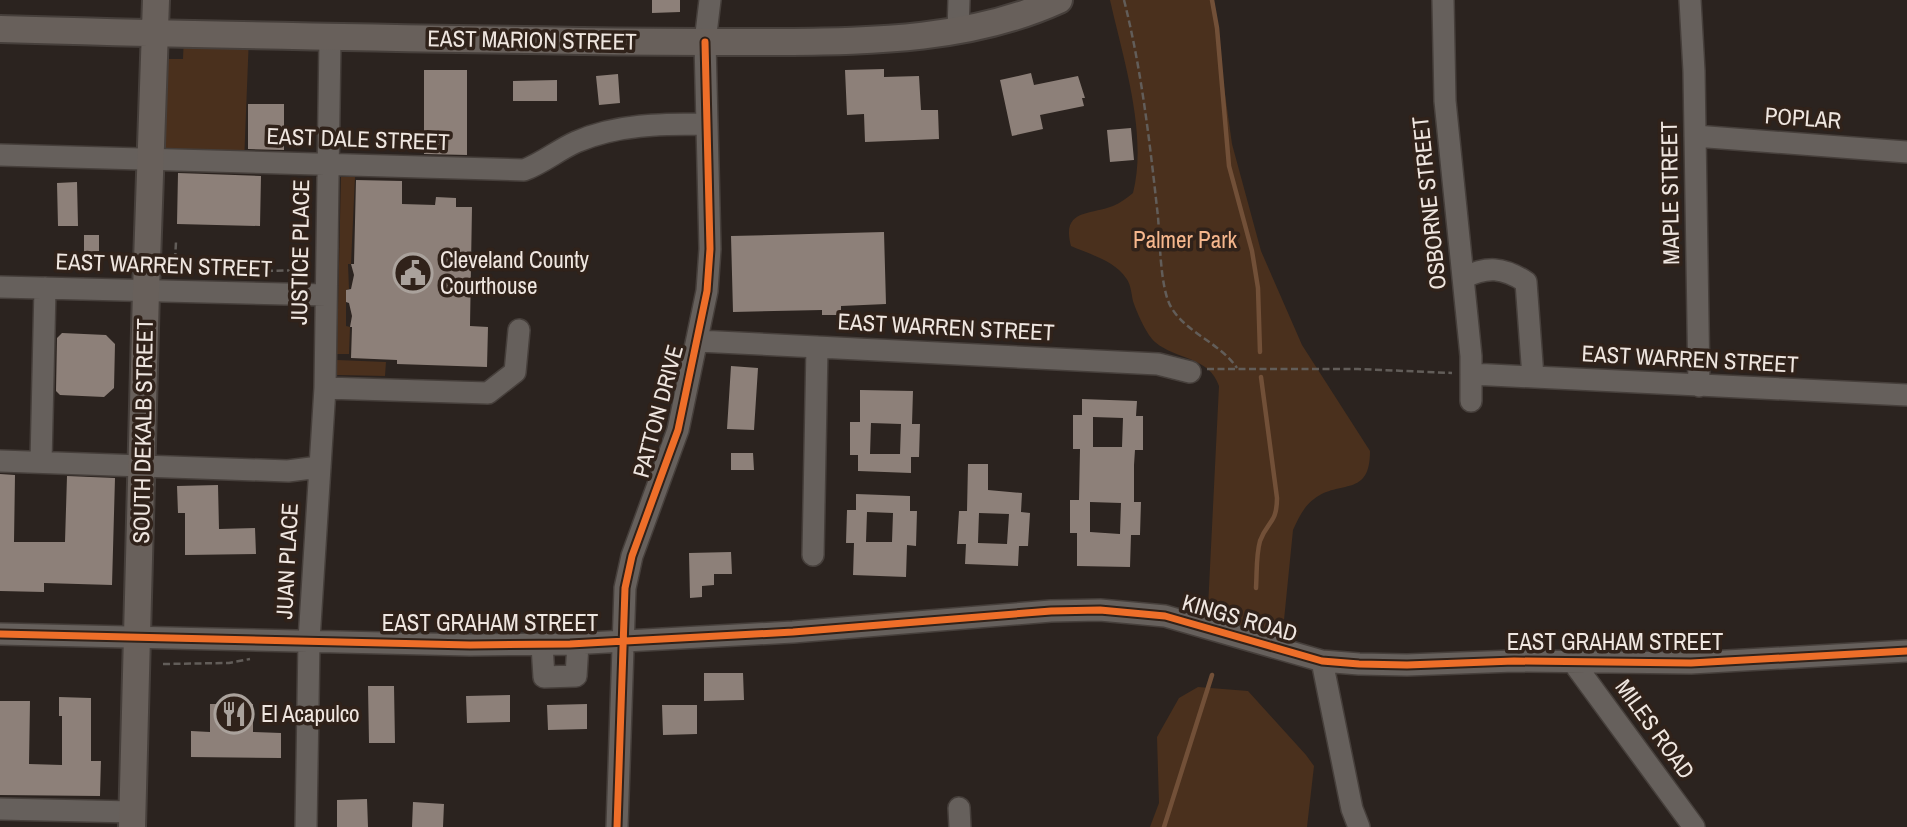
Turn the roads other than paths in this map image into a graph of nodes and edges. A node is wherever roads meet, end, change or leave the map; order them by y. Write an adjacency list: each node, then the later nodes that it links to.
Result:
1 (156, 0): 9 (main road, SOUTH DEKALB STREET)
2 (710, 0): 11 (street, PATTON DRIVE)
3 (959, 0): 8 (street)
4 (1059, 0): 8 (main road, EAST MARION STREET)
5 (1443, 0): 18 (street, OSBORNE STREET)
6 (1690, 0): 13 (street, MAPLE STREET)
7 (0, 29): 9 (main road, EAST MARION STREET)
8 (958, 31): 11 (main road, EAST MARION STREET)
9 (155, 34): 10 (main road, EAST MARION STREET); 16 (main road, SOUTH DEKALB STREET)
10 (330, 38): 11 (main road, EAST MARION STREET); 17 (street, JUSTICE PLACE)
11 (705, 42): 12 (street, PATTON DRIVE)
12 (705, 124): 17 (street, EAST DALE STREET); 24 (street, PATTON DRIVE)
13 (1695, 136): 14 (street, POPLAR); 29 (street, MAPLE STREET)
14 (1907, 152)
15 (0, 155): 16 (street, EAST DALE STREET)
16 (150, 160): 17 (street, EAST DALE STREET); 21 (main road, SOUTH DEKALB STREET)
17 (328, 165): 22 (street, JUSTICE PLACE)
18 (1463, 278): 27 (street, OSBORNE STREET); 28 (street)
19 (0, 287): 20 (street, EAST WARREN STREET)
20 (45, 288): 21 (street, EAST WARREN STREET); 34 (street)
21 (146, 291): 22 (street, EAST WARREN STREET); 35 (main road, SOUTH DEKALB STREET)
22 (326, 295): 30 (street, JUSTICE PLACE)
23 (519, 330): 30 (street)
24 (698, 341): 25 (street, EAST WARREN STREET); 42 (street, PATTON DRIVE)
25 (817, 347): 26 (street, EAST WARREN STREET); 37 (street)
26 (1190, 372)
27 (1471, 374): 28 (street, EAST WARREN STREET); 32 (street, OSBORNE STREET)
28 (1533, 377): 29 (street, EAST WARREN STREET)
29 (1699, 386): 31 (street, EAST WARREN STREET)
30 (325, 387): 36 (street, JUSTICE PLACE)
31 (1907, 396)
32 (1471, 401)
33 (0, 461): 34 (street)
34 (41, 462): 35 (street)
35 (142, 465): 36 (street); 40 (main road, SOUTH DEKALB STREET)
36 (319, 467): 41 (street, JUAN PLACE)
37 (813, 555)
38 (1146, 613): 42 (street, EAST GRAHAM STREET); 46 (street, KINGS ROAD)
39 (0, 635): 40 (street, EAST GRAHAM STREET)
40 (139, 639): 41 (street, EAST GRAHAM STREET); 49 (main road, SOUTH DEKALB STREET)
41 (309, 640): 44 (street, EAST GRAHAM STREET); 50 (street, JUAN PLACE)
42 (622, 641): 43 (street, EAST GRAHAM STREET); 51 (street, PATTON DRIVE)
43 (578, 644): 44 (street, EAST GRAHAM STREET); 44 (street)
44 (542, 645)
45 (1907, 651): 47 (street, EAST GRAHAM STREET)
46 (1322, 661): 47 (street, EAST GRAHAM STREET); 52 (street, KINGS ROAD)
47 (1573, 662): 53 (street, MILES ROAD)
48 (0, 808): 49 (street)
49 (132, 820)
50 (306, 827)
51 (617, 827)
52 (1359, 827)
53 (1694, 827)

